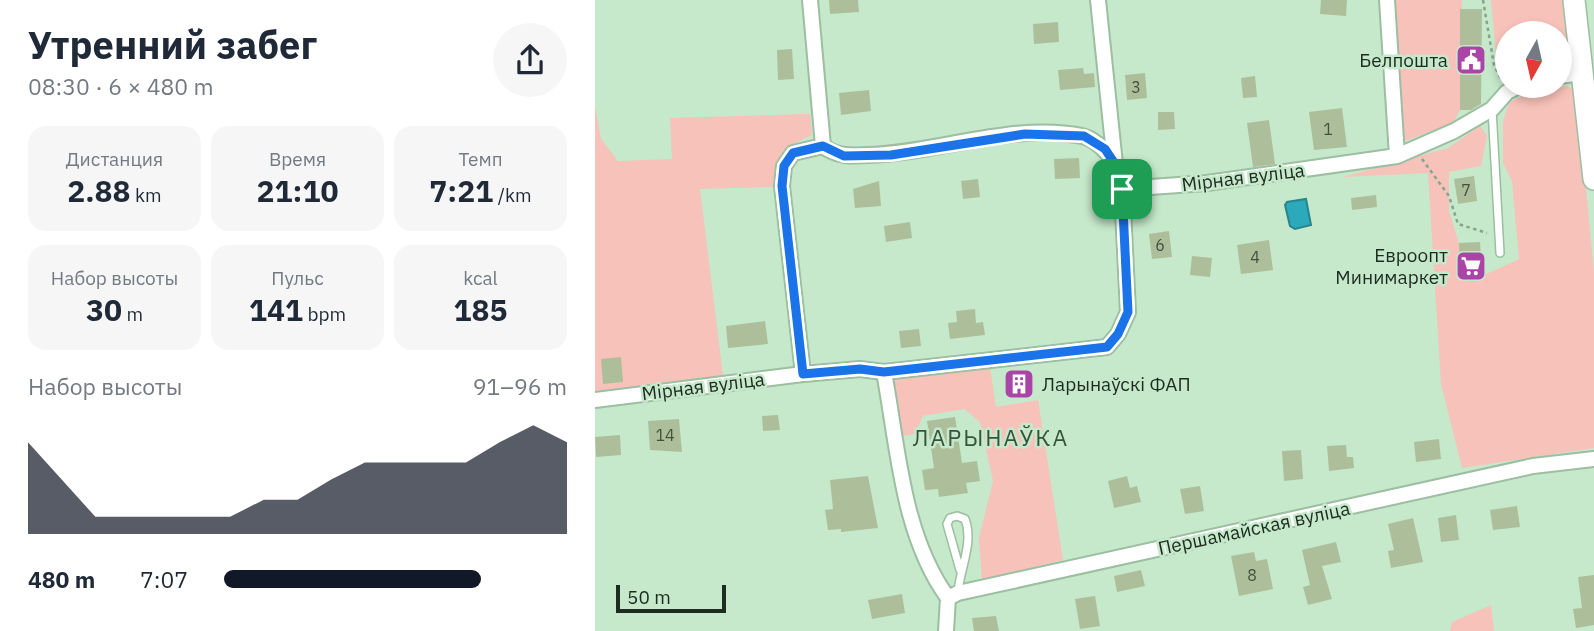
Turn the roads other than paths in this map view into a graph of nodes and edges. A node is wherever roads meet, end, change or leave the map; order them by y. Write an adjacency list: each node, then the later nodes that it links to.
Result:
1 (810, 0): 10 (street)
2 (1098, 0): 12 (street)
3 (1387, 0): 11 (street)
4 (1574, 0): 5 (street)
5 (1582, 73): 6 (street); 9 (street)
6 (1572, 74)
7 (1504, 98): 8 (street, Мірная вуліца)
8 (1492, 109): 11 (street, Мірная вуліца); 15 (lane)
9 (1592, 136): 13 (street)
10 (823, 146): 12 (street); 17 (street)
11 (1397, 156): 14 (street, Мірная вуліца)
12 (1115, 164): 14 (street)
13 (1594, 179)
14 (1122, 189): 16 (street, Мірная вуліца)
15 (1500, 253)
16 (884, 372): 17 (street, Мірная вуліца); 21 (street)
17 (803, 374): 18 (street, Мірная вуліца)
18 (595, 400)
19 (1594, 459): 21 (street, Першамайская вуліца)
20 (960, 570): 20 (lane); 21 (lane)
21 (953, 596): 22 (street)
22 (946, 631)

